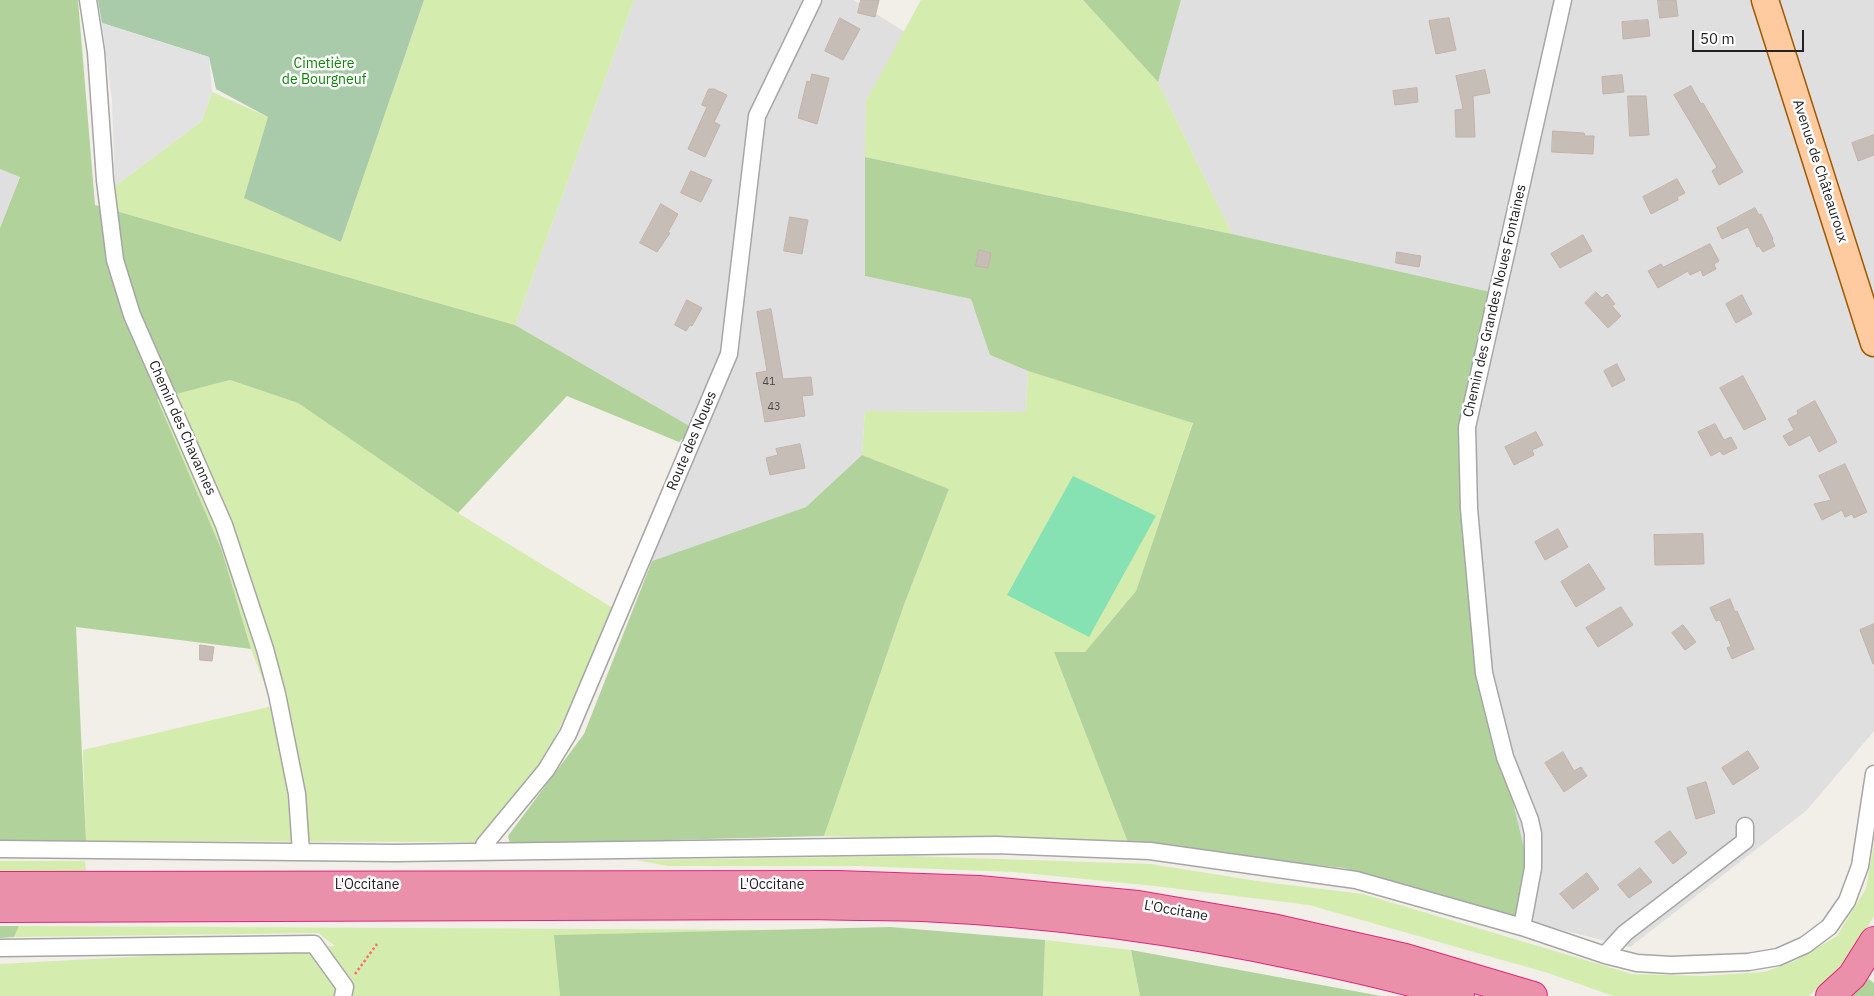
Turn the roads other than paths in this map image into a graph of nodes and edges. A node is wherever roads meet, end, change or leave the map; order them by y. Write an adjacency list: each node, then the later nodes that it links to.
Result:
1 (88, 0): 10 (street, Chemin des Chavannes)
2 (813, 0): 9 (street, Route des Noues)
3 (1563, 0): 13 (street, Chemin des Grandes Noues Fontaines)
4 (1765, 0): 5 (main road, Avenue de Châteauroux)
5 (1874, 343)
6 (1874, 774): 16 (street)
7 (1745, 826): 16 (street)
8 (0, 849): 10 (street)
9 (484, 851): 10 (street); 13 (street)
10 (302, 852)
11 (0, 886): 19 (highway, L'Occitane)
12 (0, 908): 18 (highway, L'Occitane)
13 (1522, 927): 16 (street)
14 (1874, 941): 20 (highway)
15 (0, 948): 17 (street)
16 (1605, 955)
17 (344, 992)
18 (1460, 996)
19 (1533, 996)
20 (1830, 996)

